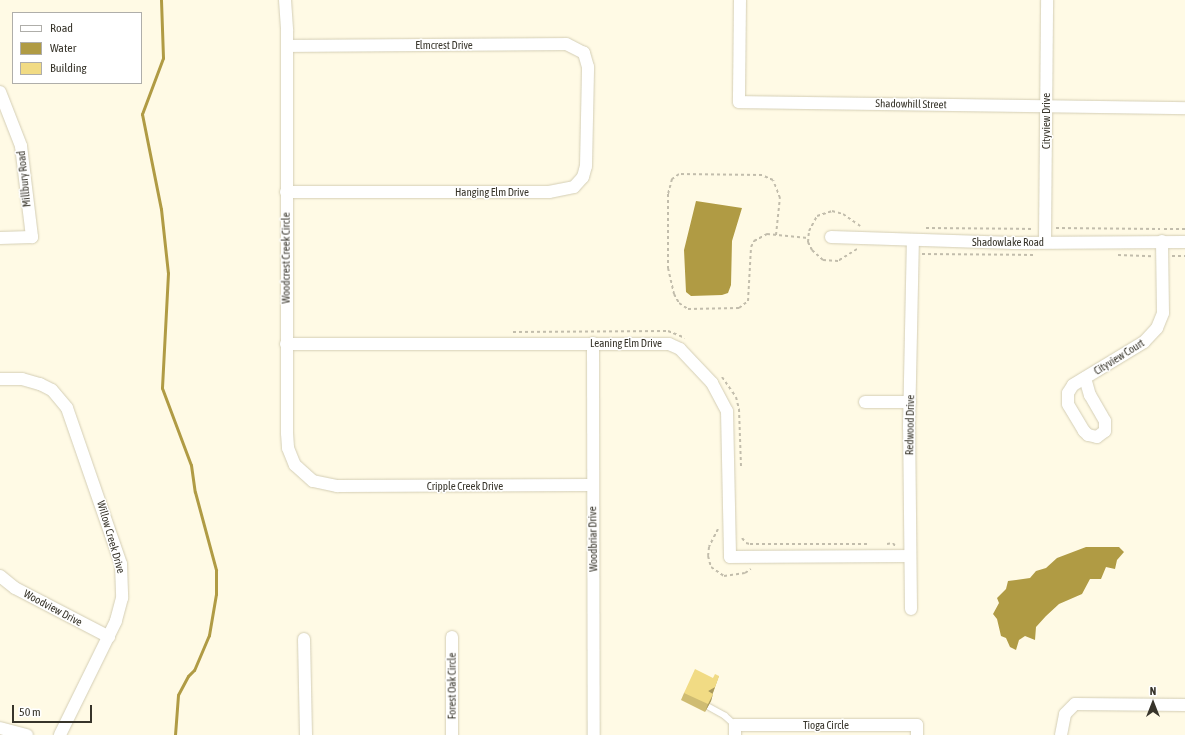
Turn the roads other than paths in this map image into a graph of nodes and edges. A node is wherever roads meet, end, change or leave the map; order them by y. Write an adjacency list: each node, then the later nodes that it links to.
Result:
1 (284, 0): 4 (street, Woodcrest Creek Circle)
2 (740, 0): 7 (street, Shadowhill Street)
3 (1048, 0): 7 (street, Cityview Drive)
4 (287, 46): 5 (street, Elmcrest Drive); 9 (street, Woodcrest Creek Circle)
5 (588, 67): 9 (street, Hanging Elm Drive)
6 (0, 92): 11 (street, Millbury Road)
7 (1046, 106): 8 (street, Shadowhill Street); 13 (street, Cityview Drive)
8 (1185, 108)
9 (286, 192): 17 (street, Woodcrest Creek Circle)
10 (831, 237): 12 (street, Shadowlake Road)
11 (0, 238)
12 (912, 240): 13 (street, Shadowlake Road); 21 (street, Redwood Drive)
13 (1045, 242): 14 (street, Shadowlake Road)
14 (1162, 242): 15 (street, Shadowlake Road); 18 (street, Cityview Court)
15 (1185, 242)
16 (593, 342): 17 (street, Leaning Elm Drive); 22 (street, Woodbriar Drive); 24 (street, Leaning Elm Drive)
17 (286, 344): 23 (street, Woodcrest Creek Circle)
18 (1085, 378)
19 (1, 379): 27 (street, Willow Creek Drive)
20 (865, 402): 21 (street)
21 (910, 402): 24 (street, Redwood Drive)
22 (593, 485): 23 (street, Cripple Creek Drive); 38 (street, Woodbriar Drive)
23 (337, 486)
24 (910, 556): 26 (street, Redwood Drive)
25 (0, 576): 27 (street, Woodview Drive)
26 (911, 609)
27 (109, 637): 35 (street, Willow Creek Drive)
28 (452, 637): 37 (street, Forest Oak Circle)
29 (304, 639): 36 (street)
30 (1185, 705): 40 (street)
31 (709, 707): 33 (lane)
32 (0, 728): 34 (street)
33 (735, 730): 39 (street, Tioga Circle)
34 (27, 735)
35 (60, 735)
36 (306, 735)
37 (452, 735)
38 (594, 735)
39 (917, 735)
40 (1061, 735)

